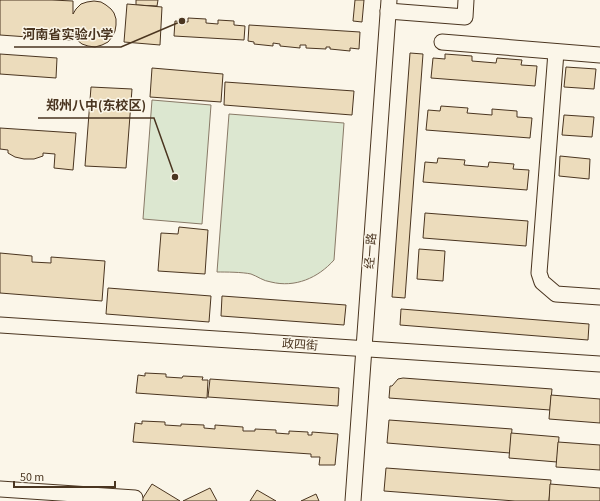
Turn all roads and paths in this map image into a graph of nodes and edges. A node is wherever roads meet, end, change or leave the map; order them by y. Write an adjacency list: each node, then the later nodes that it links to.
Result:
1 (466, 0): 2 (street)
2 (388, 6): 8 (street, 经一路)
3 (442, 42): 4 (street)
4 (556, 52): 5 (street); 6 (street)
5 (600, 55)
6 (600, 297)
7 (0, 325): 8 (street, 政四街)
8 (364, 349): 9 (street, 政四街); 12 (street, 经一路)
9 (600, 364)
10 (0, 488): 11 (street)
11 (134, 501)
12 (353, 501)

